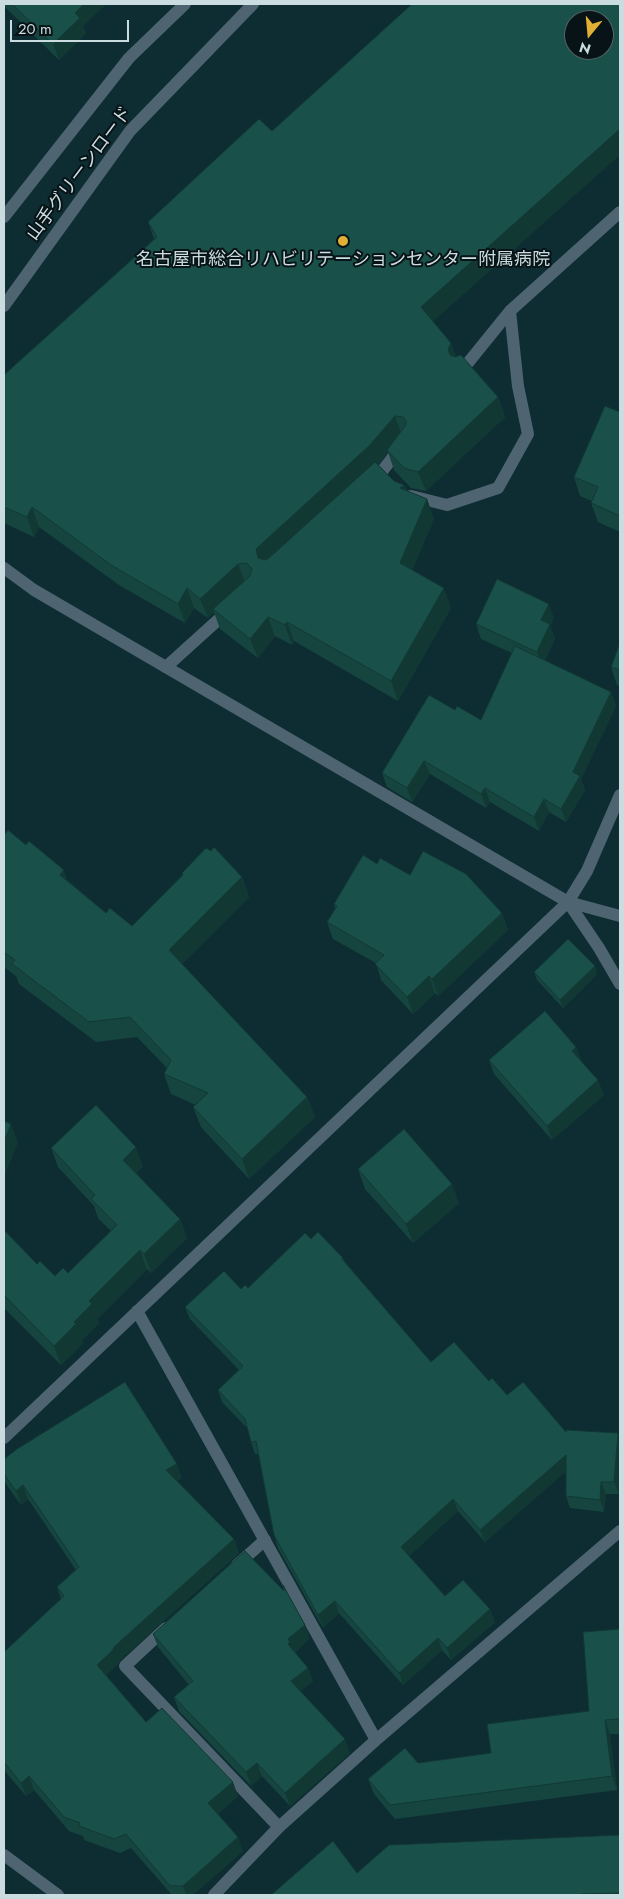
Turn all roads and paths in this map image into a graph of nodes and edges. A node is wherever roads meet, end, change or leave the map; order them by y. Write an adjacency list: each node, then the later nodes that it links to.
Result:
1 (185, 4): 4 (street, 山手グリーンロード)
2 (253, 4): 5 (street, 山手グリーンロード)
3 (620, 212): 6 (street)
4 (4, 217)
5 (4, 306)
6 (510, 311): 7 (street); 9 (street)
7 (463, 369)
8 (405, 443): 10 (street)
9 (401, 488)
10 (362, 489)
11 (4, 568): 13 (street)
12 (236, 603): 13 (street)
13 (166, 667): 15 (street)
14 (620, 795): 15 (street)
15 (568, 902): 16 (street); 17 (street); 18 (street)
16 (620, 916)
17 (620, 984)
18 (137, 1311): 19 (street); 21 (street)
19 (4, 1438)
20 (620, 1531): 24 (street)
21 (265, 1540): 22 (street); 24 (street)
22 (228, 1573)
23 (176, 1620): 25 (street)
24 (376, 1740): 25 (street)
25 (279, 1827): 28 (street)
26 (4, 1855): 27 (street)
27 (58, 1895)
28 (214, 1895)

